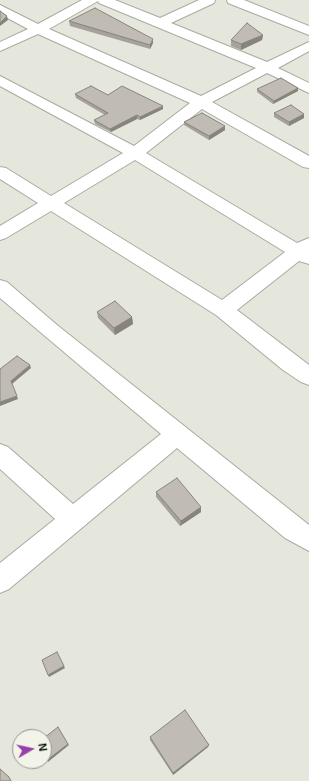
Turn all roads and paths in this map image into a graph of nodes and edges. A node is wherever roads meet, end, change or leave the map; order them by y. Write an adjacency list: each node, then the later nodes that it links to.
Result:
1 (92, 0): 7 (street)
2 (104, 0): 6 (street)
3 (209, 0): 6 (street)
4 (233, 0): 8 (street)
5 (0, 9): 7 (street)
6 (161, 23): 11 (street)
7 (38, 30): 10 (street); 14 (street)
8 (309, 30)
9 (309, 46): 11 (street)
10 (0, 47)
11 (268, 68): 13 (street); 14 (street)
12 (0, 80): 15 (street)
13 (309, 88)
14 (201, 102): 15 (street); 16 (street)
15 (135, 153): 18 (street); 20 (street)
16 (309, 163)
17 (0, 172): 18 (street)
18 (50, 202): 19 (street); 22 (street)
19 (0, 234)
20 (305, 251): 22 (street)
21 (0, 287): 24 (street)
22 (223, 310): 23 (street)
23 (309, 376)
24 (177, 434): 26 (street); 27 (street)
25 (0, 454): 26 (street)
26 (73, 520): 28 (street)
27 (309, 539)
28 (0, 580)

